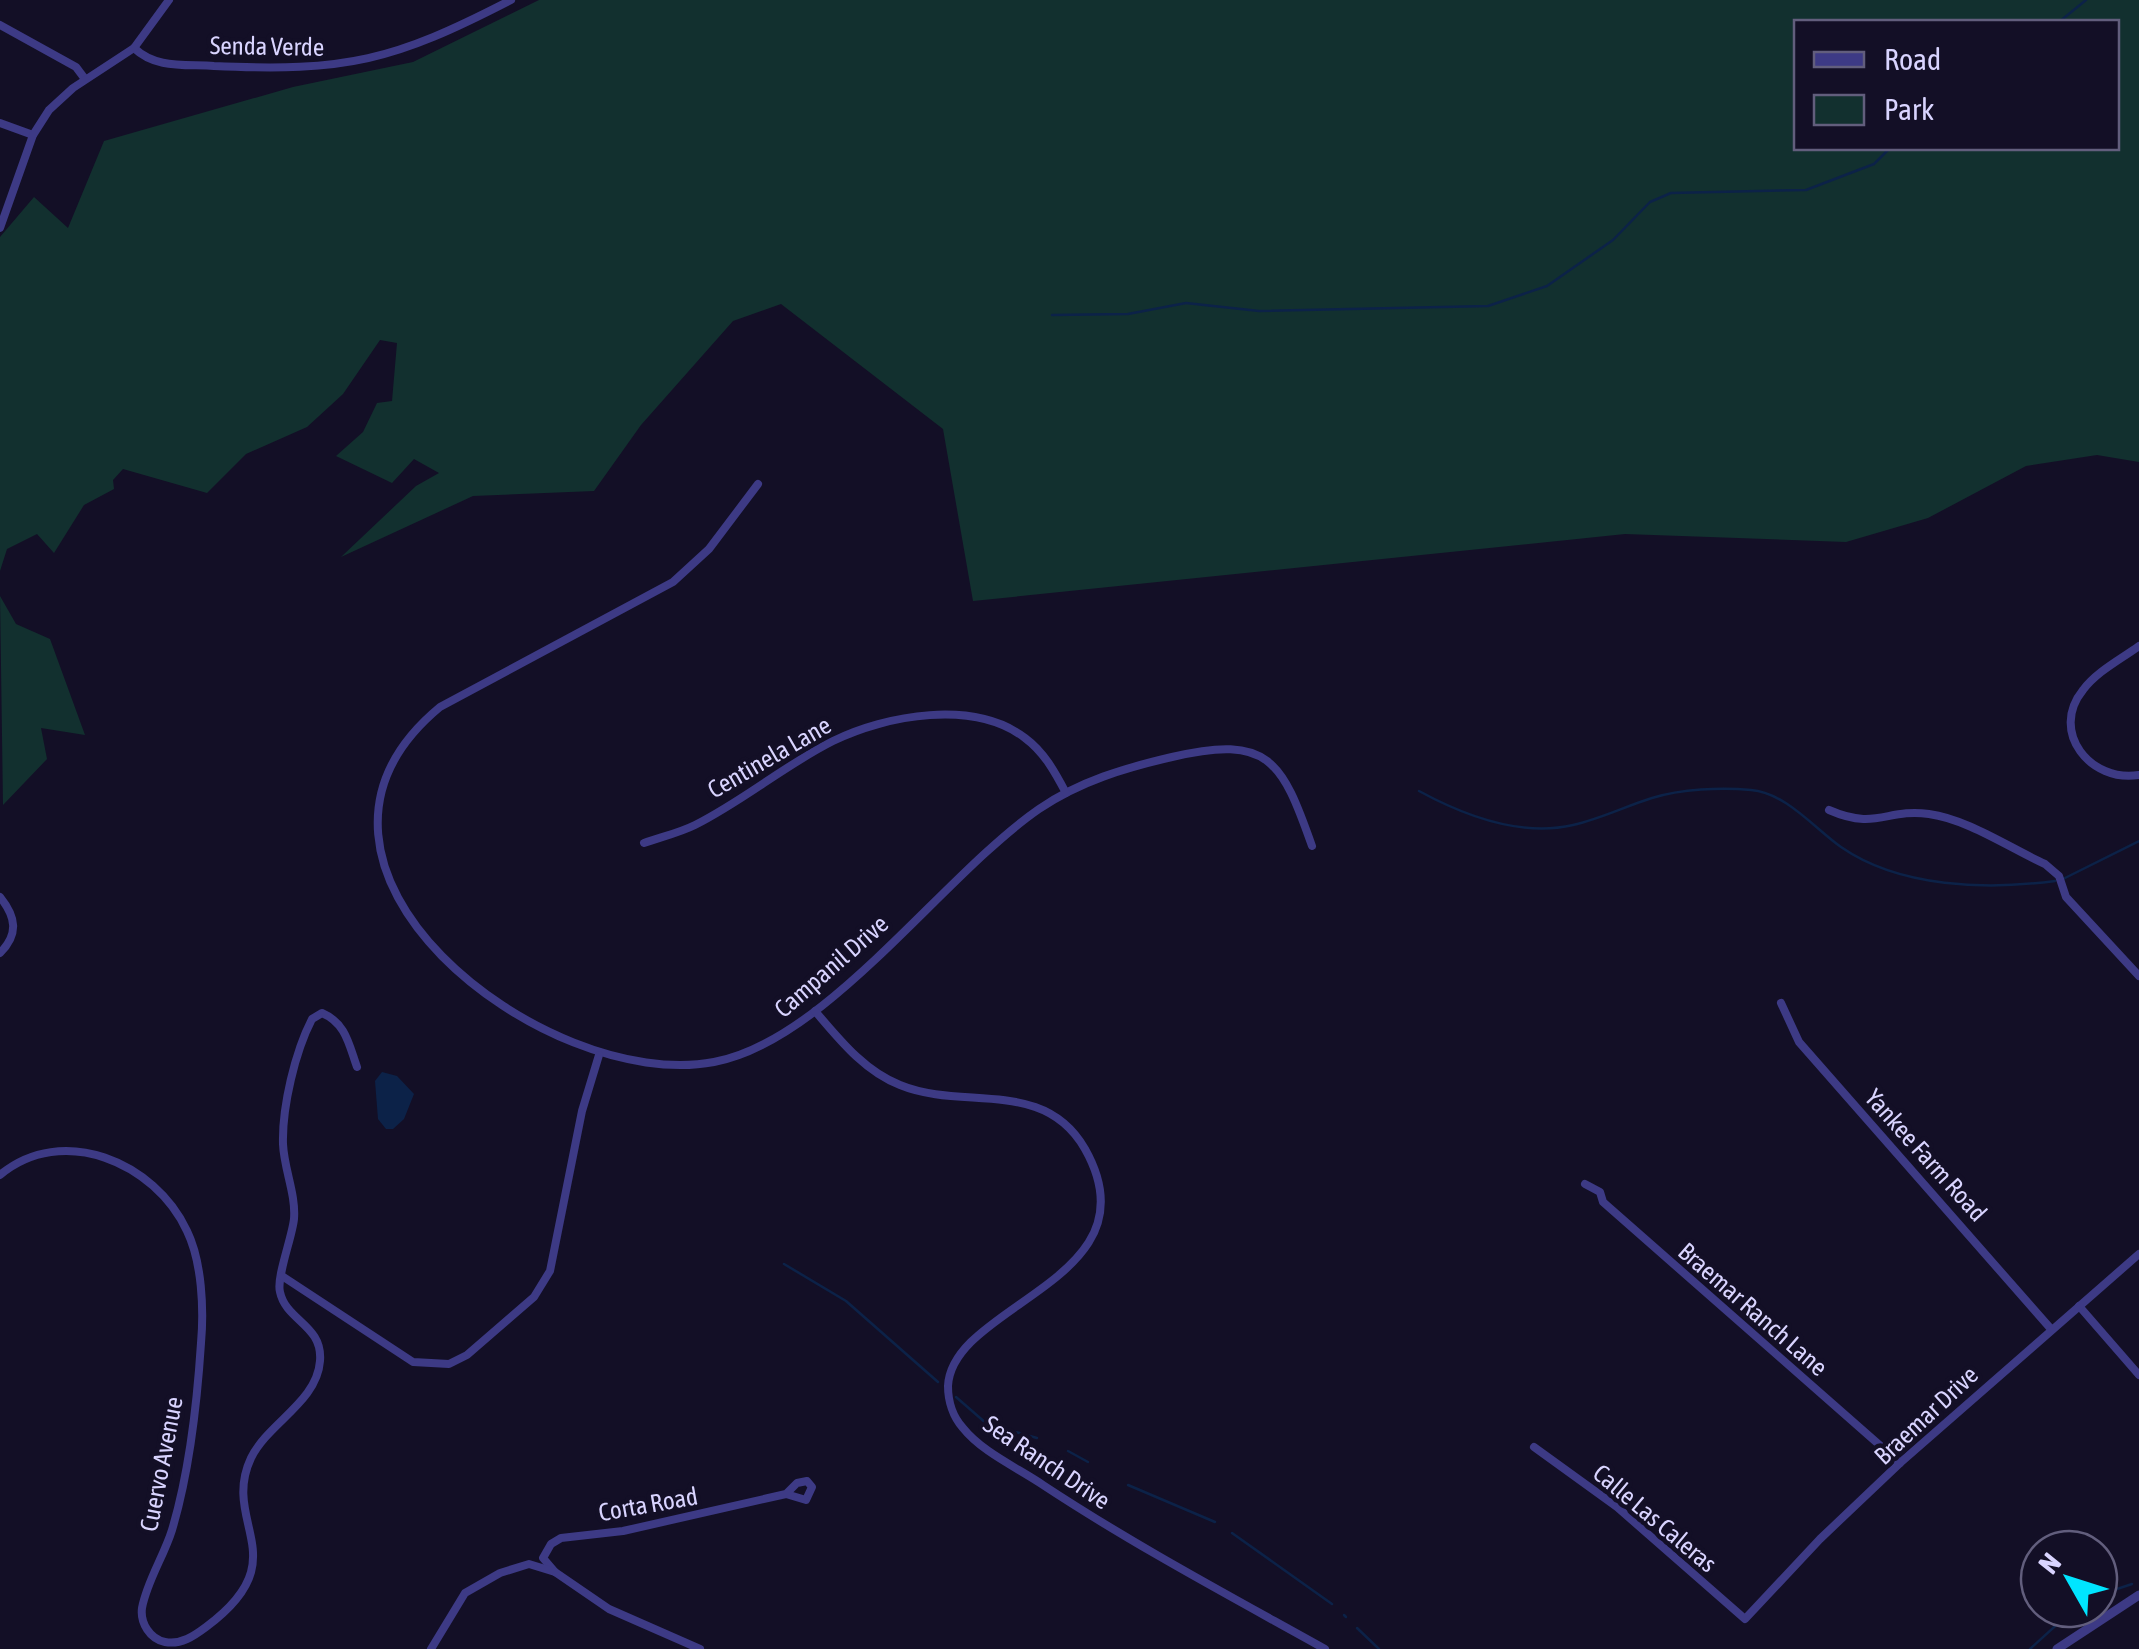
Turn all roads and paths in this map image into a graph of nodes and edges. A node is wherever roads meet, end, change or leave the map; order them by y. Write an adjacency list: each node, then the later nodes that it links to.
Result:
1 (169, 0): 4 (street)
2 (511, 0): 4 (street, Senda Verde)
3 (0, 26): 5 (street)
4 (134, 48): 5 (street)
5 (85, 80): 7 (street)
6 (0, 124): 7 (street)
7 (34, 135): 8 (street)
8 (0, 228)
9 (758, 484): 21 (street, Campanil Drive)
10 (2139, 646): 11 (street)
11 (2139, 775)
12 (1066, 793): 14 (street, Centinela Lane); 15 (street, Campanil Drive); 20 (street, Campanil Drive)
13 (1829, 810): 18 (street)
14 (644, 843)
15 (1312, 846)
16 (0, 897): 17 (street)
17 (0, 953)
18 (2139, 976)
19 (1781, 1002): 28 (street, Yankee Farm Road)
20 (814, 1011): 21 (street, Campanil Drive); 38 (street, Sea Ranch Drive)
21 (599, 1055): 26 (street)
22 (357, 1066): 26 (street)
23 (0, 1175): 26 (street, Cuervo Avenue)
24 (1585, 1184): 31 (street, Braemar Ranch Lane)
25 (2139, 1254): 27 (street, Braemar Drive)
26 (282, 1276)
27 (2079, 1306): 28 (street, Braemar Drive); 29 (street)
28 (2051, 1329): 31 (street, Braemar Drive)
29 (2139, 1375)
30 (1534, 1447): 35 (street, Calle Las Caleras)
31 (1900, 1463): 35 (street, Braemar Drive)
32 (786, 1494): 33 (street, Corta Road)
33 (554, 1572): 36 (street); 37 (street)
34 (2139, 1595): 39 (street)
35 (1750, 1617)
36 (431, 1649)
37 (700, 1649)
38 (1325, 1649)
39 (2057, 1649)

